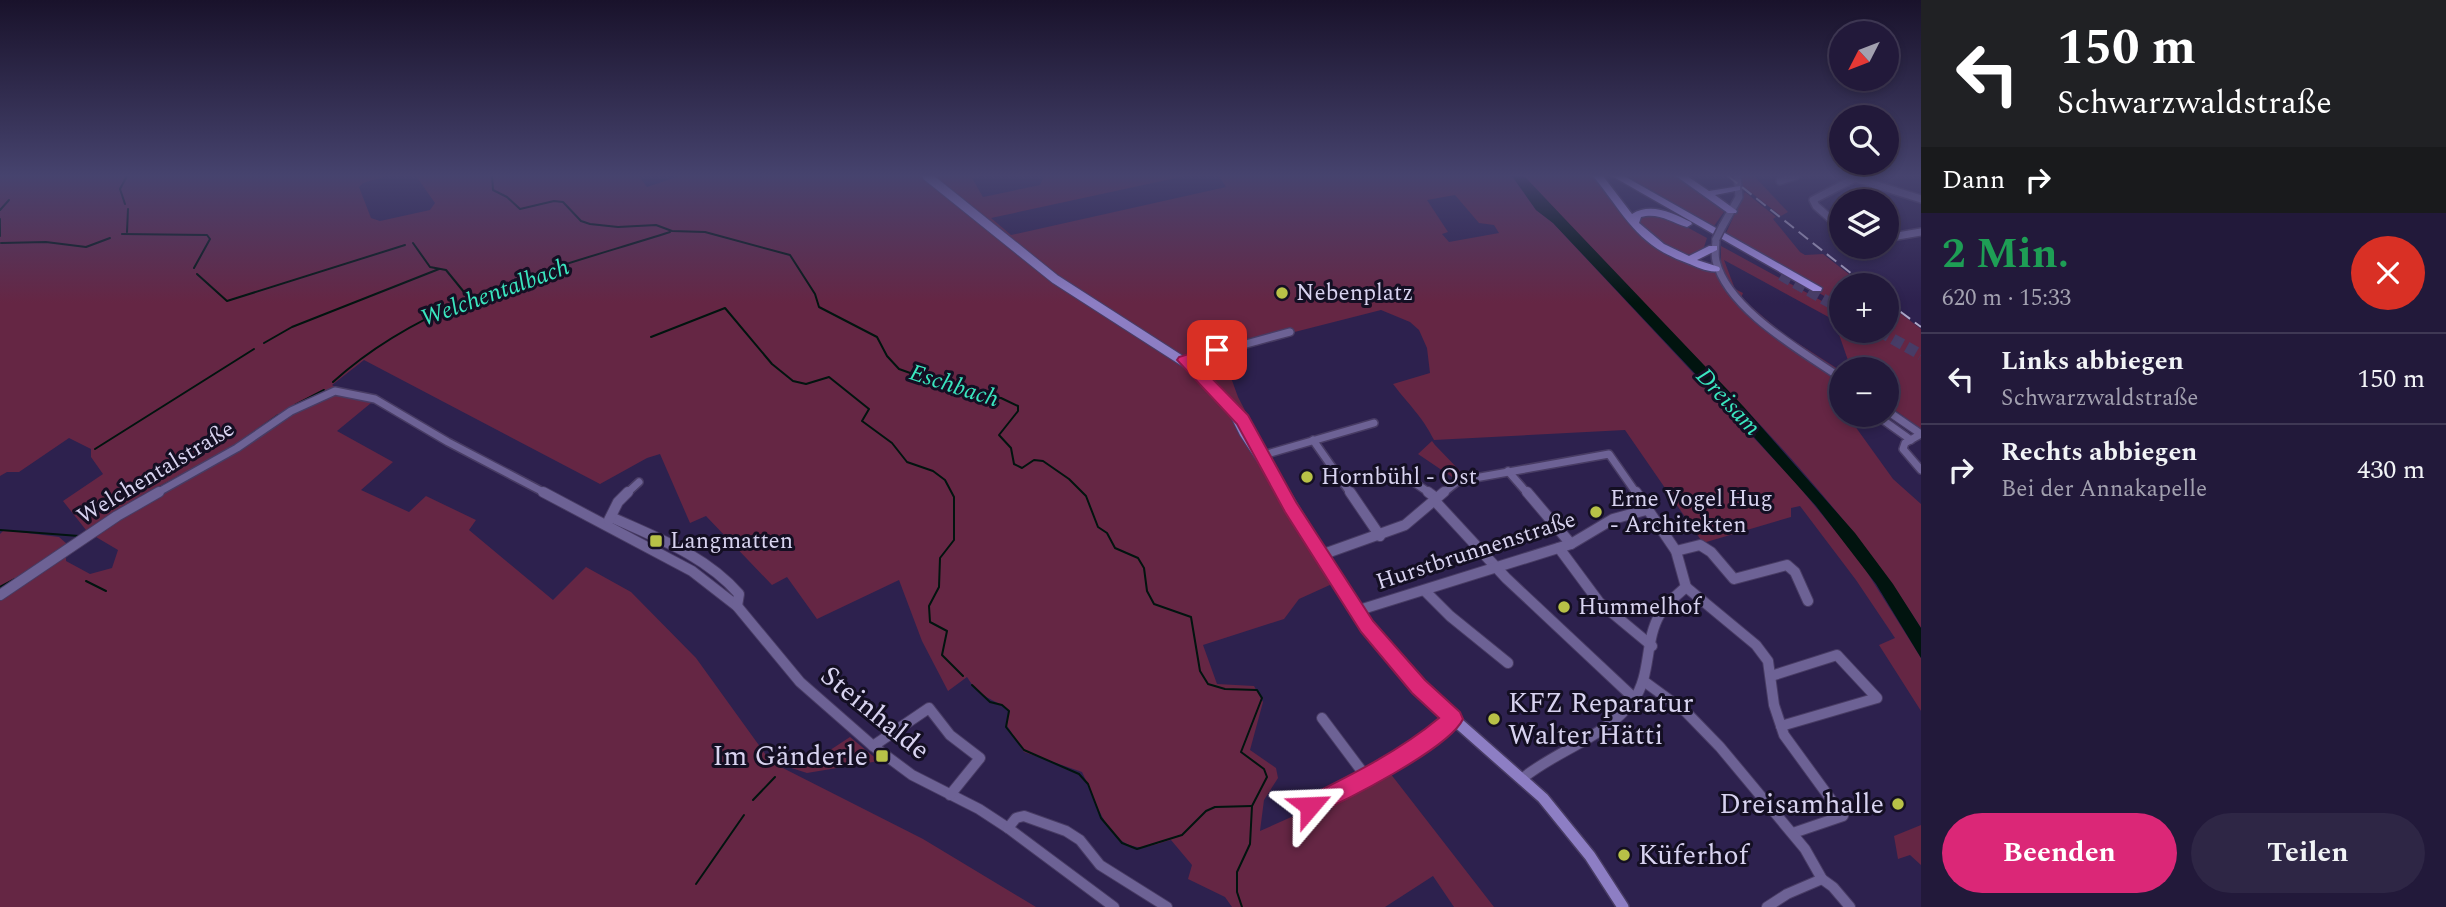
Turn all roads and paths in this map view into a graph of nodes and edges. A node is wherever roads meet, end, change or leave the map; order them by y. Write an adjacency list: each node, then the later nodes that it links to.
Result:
1 (980, 218): 19 (main road)
2 (1631, 218): 8 (highway)
3 (1637, 218): 8 (highway)
4 (1671, 218): 9 (highway)
5 (1679, 218): 9 (highway)
6 (1692, 218): 17 (highway)
7 (1727, 218): 12 (street, bridge)
8 (1634, 223): 13 (highway)
9 (1701, 231): 16 (highway)
10 (1921, 232): 11 (street)
11 (1899, 236)
12 (1713, 248): 14 (highway); 15 (street)
13 (1676, 254): 14 (highway); 15 (highway)
14 (1694, 257): 15 (highway)
15 (1715, 266): 20 (street)
16 (1781, 275)
17 (1817, 288)
18 (1290, 332): 19 (street)
19 (1184, 360): 28 (main road)
20 (1829, 369)
21 (335, 391): 36 (street, Steinhalde); 45 (street, Welchentalstraße)
22 (1899, 419): 25 (street)
23 (1374, 423): 26 (street)
24 (1893, 427): 27 (street)
25 (1921, 434): 27 (street)
26 (1313, 440): 28 (street); 37 (street)
27 (1912, 440): 29 (street)
28 (1259, 453): 41 (main road)
29 (1921, 470)
30 (1399, 471): 33 (street)
31 (1508, 471): 33 (street); 34 (street); 38 (street)
32 (639, 482): 35 (street)
33 (1435, 499): 37 (street); 42 (street)
34 (1646, 510): 38 (street, Hurstbrunnenstraße); 40 (street)
35 (611, 517): 36 (street); 47 (street, Steinhalde)
36 (605, 526): 47 (street, Steinhalde)
37 (1380, 536): 41 (street)
38 (1571, 544): 39 (street, Hurstbrunnenstraße)
39 (1559, 548): 42 (street, Hurstbrunnenstraße); 49 (street)
40 (1676, 551): 43 (street); 46 (street)
41 (1321, 555): 48 (main road)
42 (1496, 568): 44 (street, Hurstbrunnenstraße); 53 (street)
43 (1686, 586): 49 (street); 51 (street)
44 (1425, 591): 48 (street, Hurstbrunnenstraße); 50 (street)
45 (0, 595)
46 (1808, 601)
47 (737, 606): 57 (street, Steinhalde)
48 (1356, 611): 55 (main road)
49 (1652, 646): 52 (street)
50 (1508, 663)
51 (1771, 676): 56 (street); 56 (street)
52 (1645, 682): 53 (street); 63 (street)
53 (1635, 699): 59 (street)
54 (1322, 718): 58 (street)
55 (1453, 719): 58 (street); 59 (main road)
56 (1781, 726): 63 (street)
57 (873, 747): 60 (street, Steinhalde); 60 (street)
58 (1367, 778): 61 (street)
59 (1523, 778): 67 (main road)
60 (950, 795): 62 (street, Steinhalde)
61 (1310, 806)
62 (1008, 828): 65 (street, Steinhalde); 66 (street)
63 (1793, 833): 64 (street)
64 (1822, 879): 68 (street); 69 (street)
65 (1114, 907)
66 (1167, 907)
67 (1623, 907)
68 (1767, 907)
69 (1850, 907)

